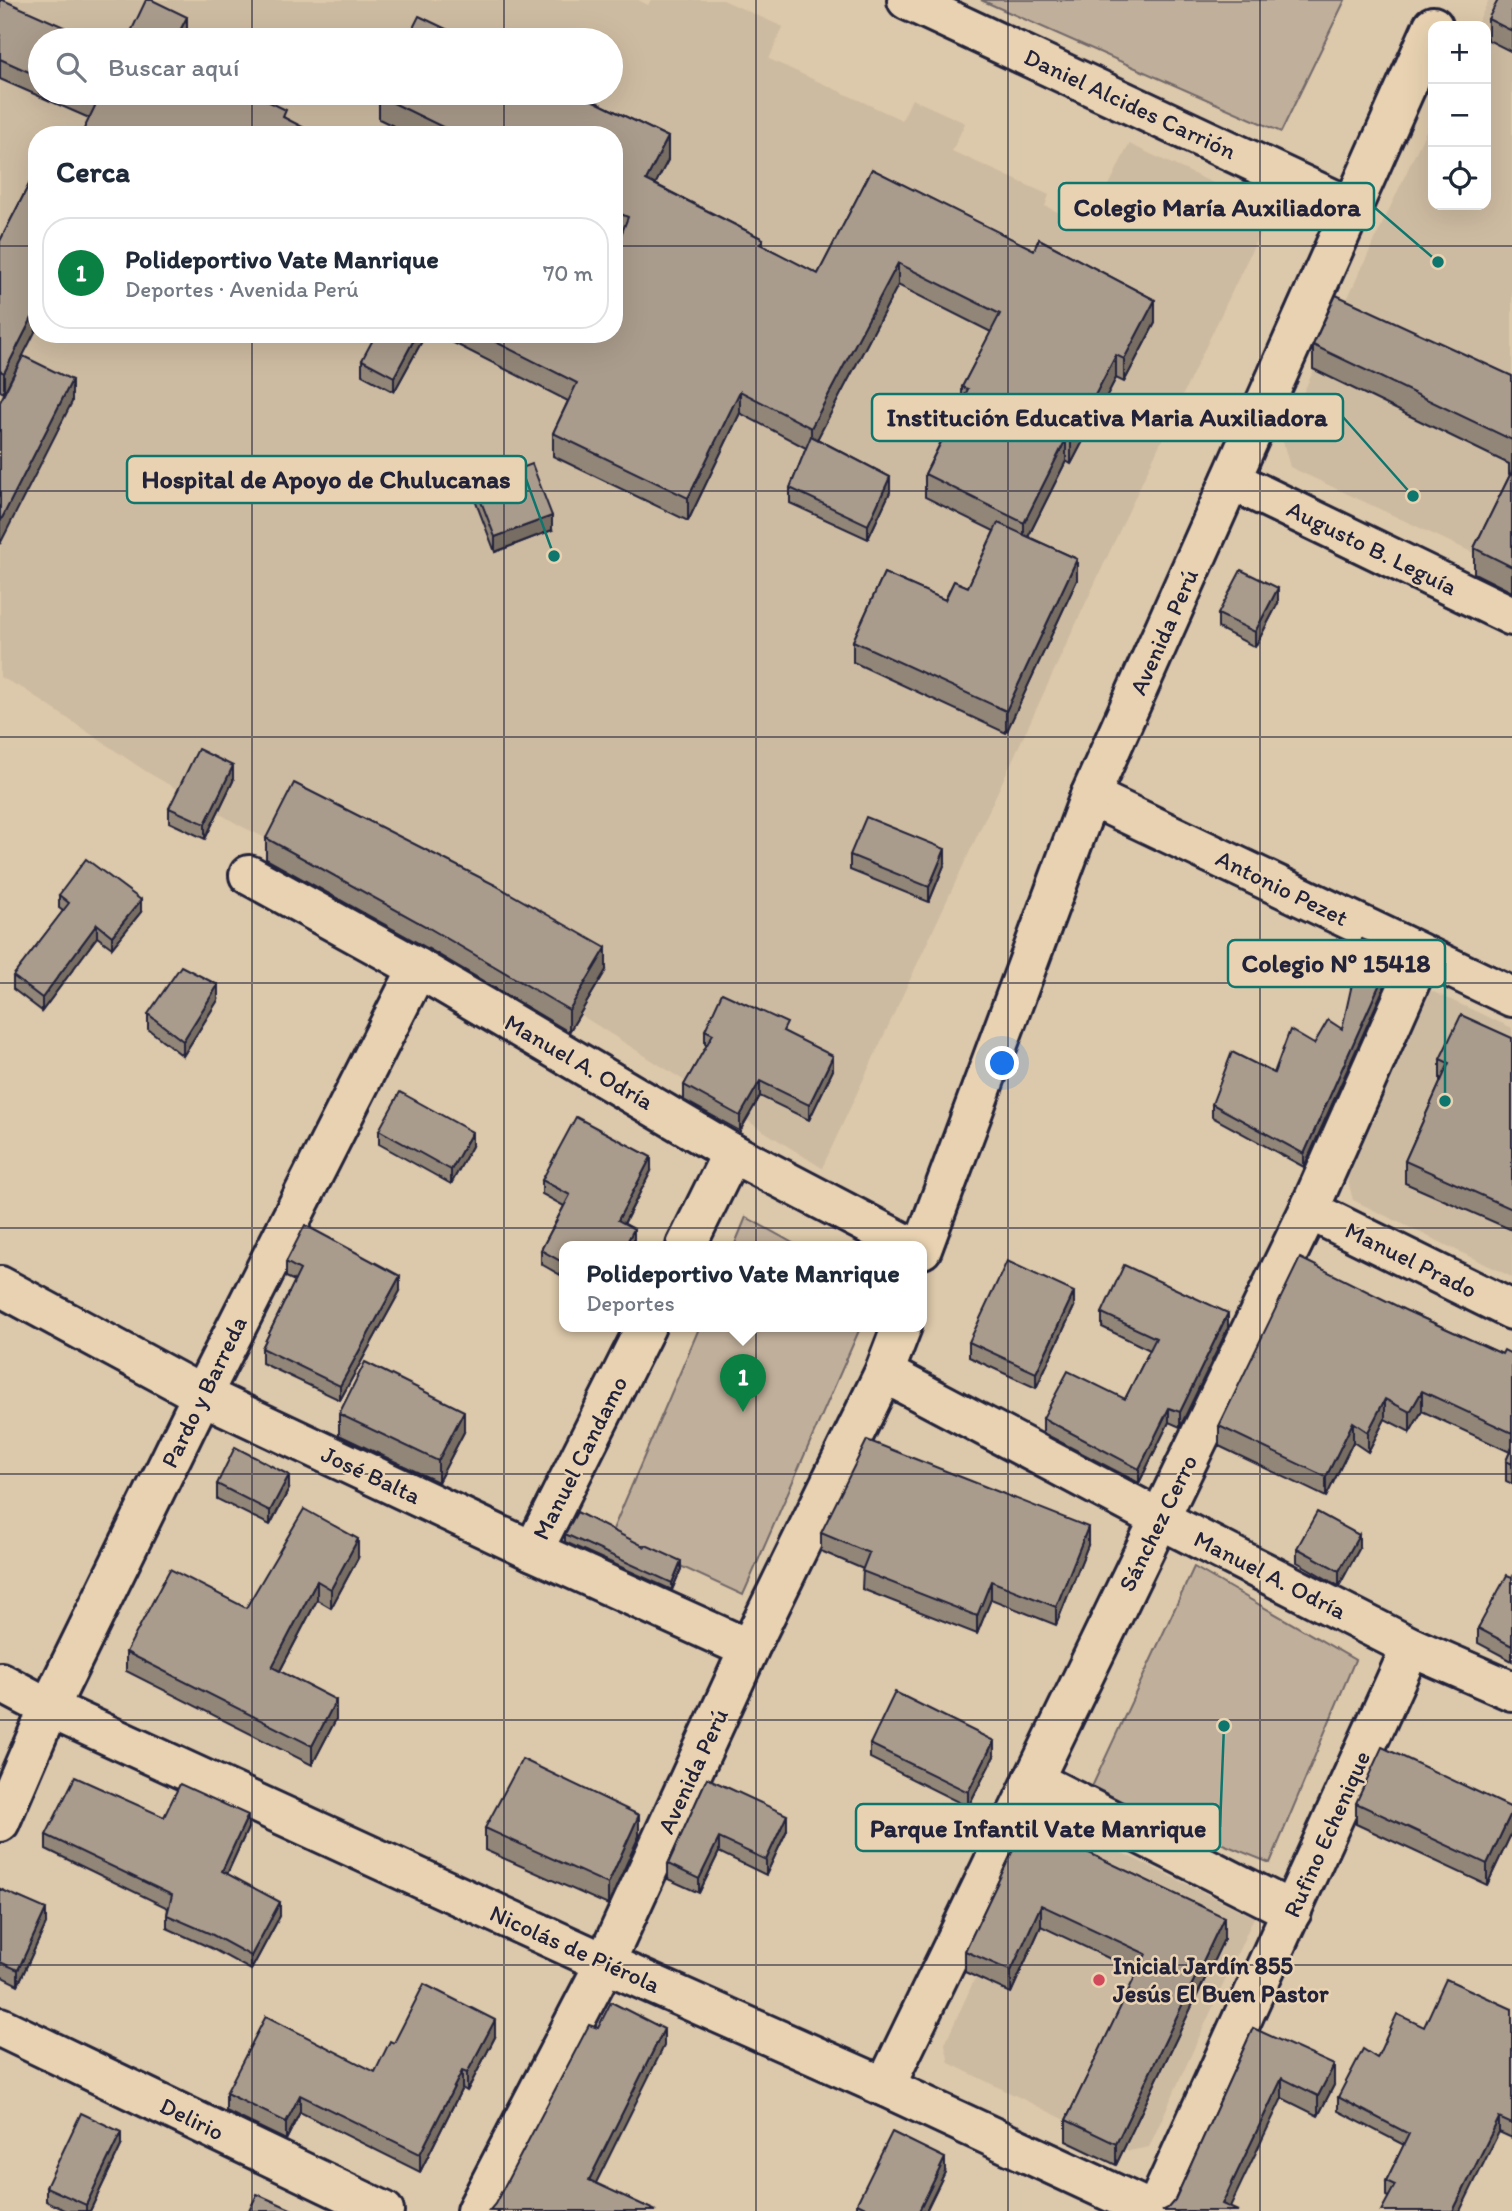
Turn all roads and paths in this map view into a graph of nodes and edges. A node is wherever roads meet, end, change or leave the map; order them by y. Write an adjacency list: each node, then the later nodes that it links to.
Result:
1 (907, 0): 5 (street, Daniel Alcides Carrión)
2 (1445, 0): 3 (street, Avenida Perú)
3 (1435, 21)
4 (1428, 37): 5 (street, Avenida Perú)
5 (1352, 208): 6 (street, Avenida Perú)
6 (1231, 480): 7 (street, Augusto B. Leguía); 8 (street, Avenida Perú)
7 (1512, 616)
8 (1090, 796): 10 (street, Antonio Pezet); 17 (street, Avenida Perú)
9 (249, 875): 11 (street, Manuel A. Odría)
10 (1422, 955): 12 (street, Antonio Pezet); 14 (street, Sánchez Cerro)
11 (418, 968): 13 (street, Manuel A. Odría); 23 (street, Pardo y Barreda)
12 (1512, 997)
13 (732, 1153): 15 (street); 16 (street, Manuel A. Odría)
14 (1310, 1210): 19 (street, Manuel Prado); 24 (street, Sánchez Cerro)
15 (688, 1241)
16 (900, 1241)
17 (925, 1241)
18 (0, 1286): 23 (street, José Balta)
19 (1512, 1310)
20 (643, 1332): 25 (street, Manuel Candamo)
21 (900, 1332): 22 (street, Avenida Perú)
22 (884, 1373): 24 (street, Manuel A. Odría); 27 (street, Avenida Perú)
23 (202, 1395): 25 (street, José Balta); 30 (street, Pardo y Barreda)
24 (1160, 1519): 26 (street, Manuel A. Odría); 31 (street, Sánchez Cerro)
25 (533, 1552): 27 (street, José Balta)
26 (1411, 1647): 29 (street, Manuel A. Odría); 33 (street, Rufino Echenique)
27 (749, 1650): 34 (street, Avenida Perú)
28 (0, 1682): 30 (street, Nicolás de Piérola)
29 (1512, 1691)
30 (49, 1708): 32 (street, Pardo y Barreda); 34 (street, Nicolás de Piérola)
31 (1032, 1780): 33 (street); 36 (street, Sánchez Cerro)
32 (0, 1822)
33 (1292, 1911): 39 (street, Rufino Echenique)
34 (605, 1963): 36 (street, Nicolás de Piérola); 38 (street, Avenida Perú)
35 (0, 2027): 37 (street, Delirio)
36 (886, 2087): 39 (street, Nicolás de Piérola)
37 (384, 2211)
38 (476, 2211)
39 (1154, 2211)

